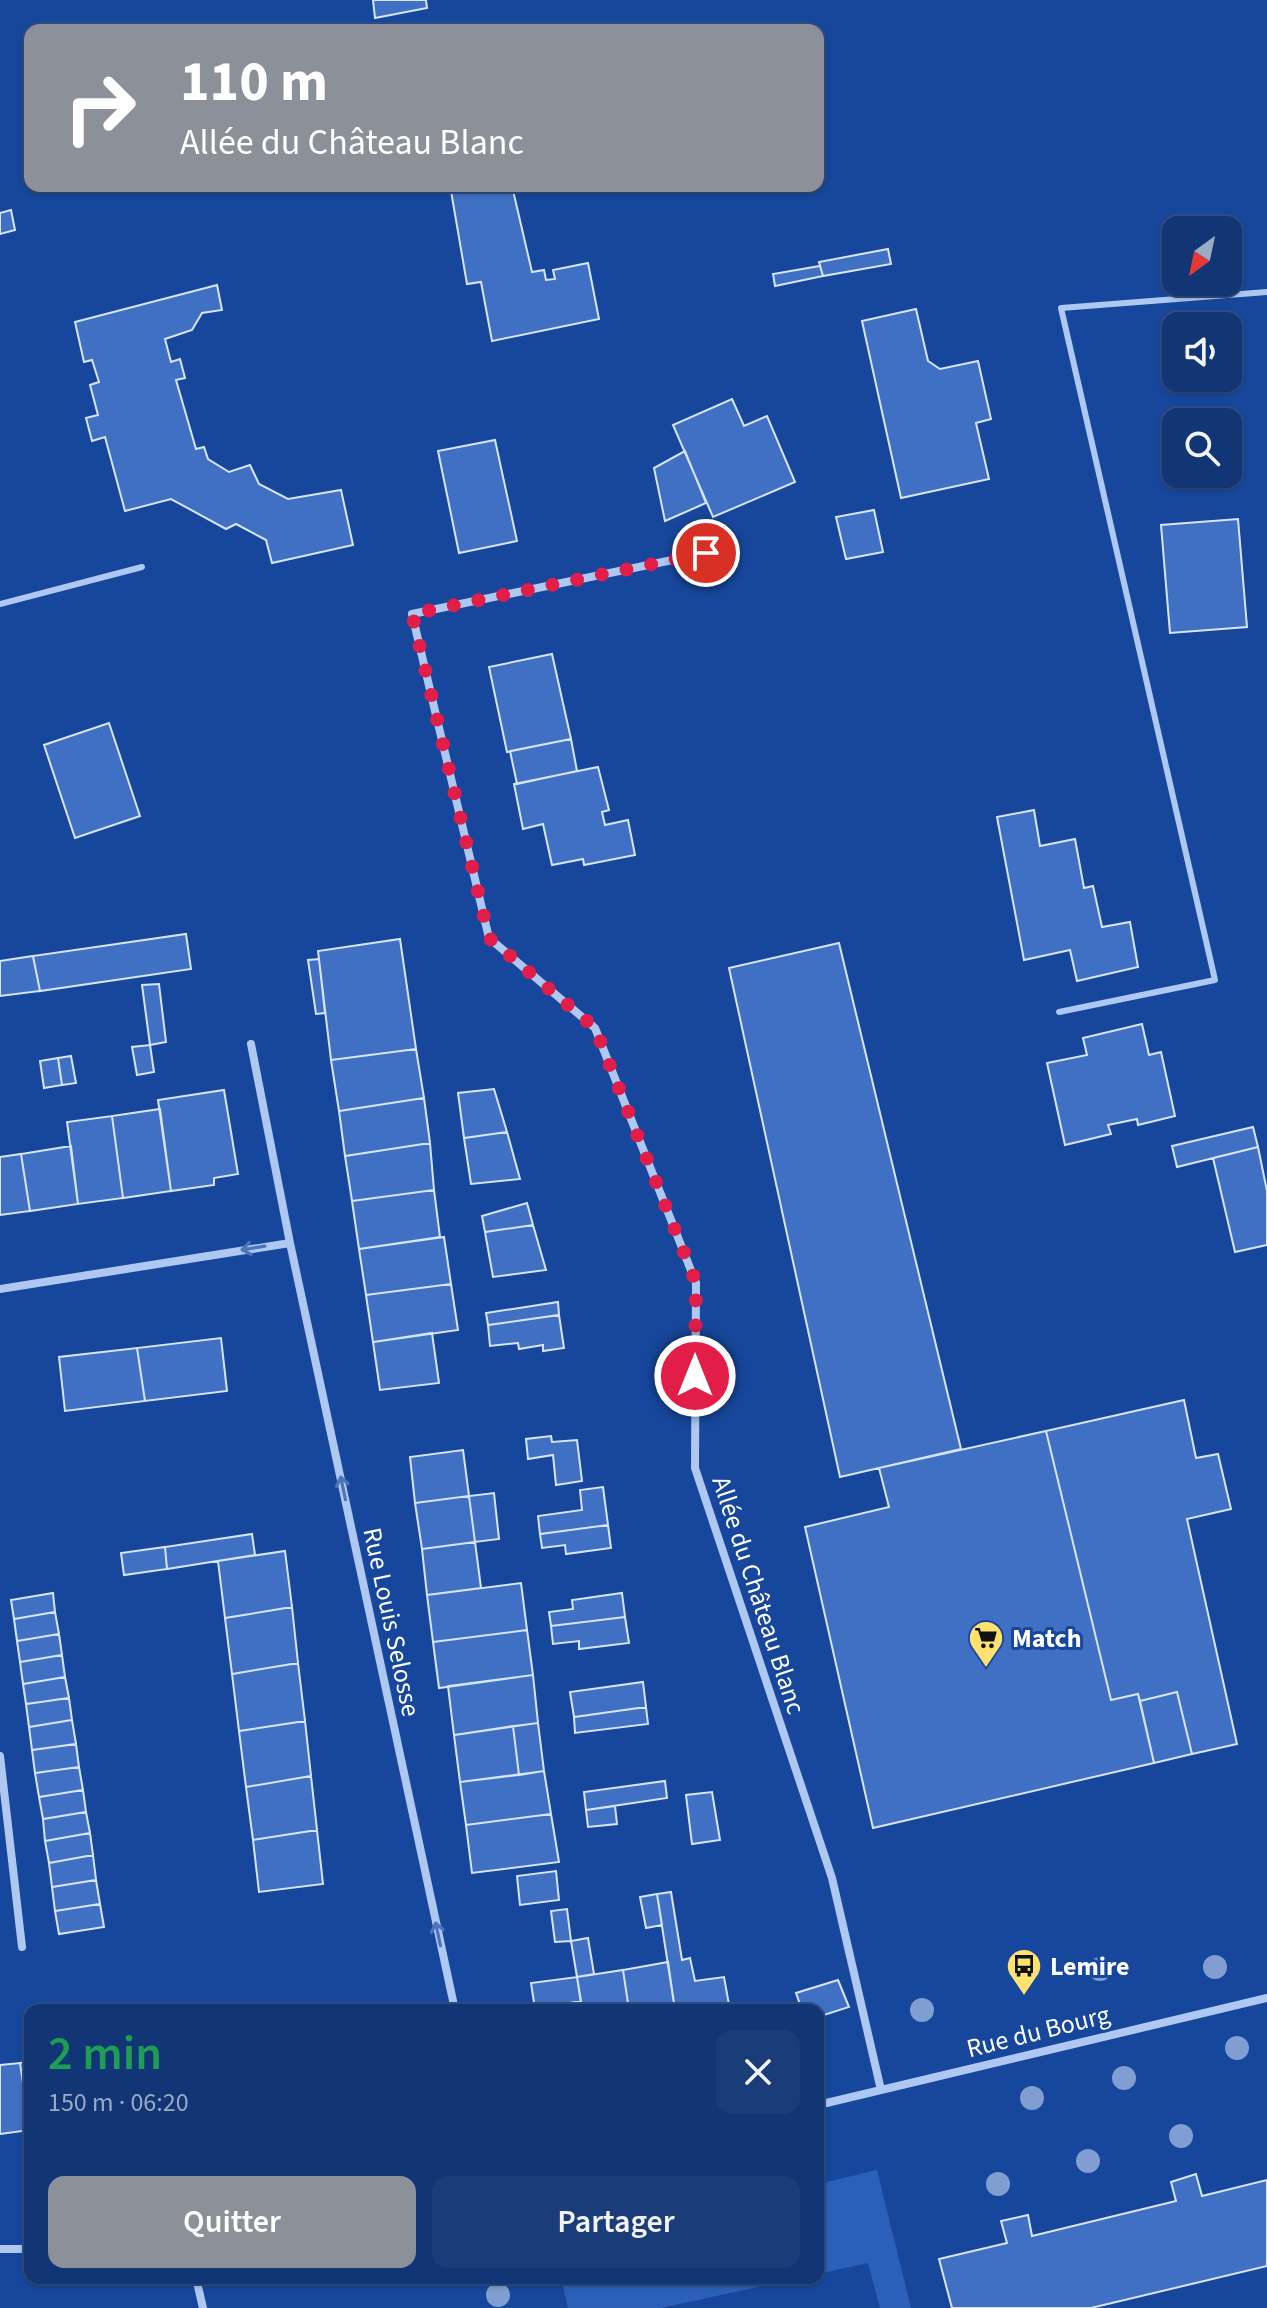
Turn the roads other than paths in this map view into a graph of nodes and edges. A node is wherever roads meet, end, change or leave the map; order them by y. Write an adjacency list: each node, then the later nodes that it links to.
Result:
1 (1267, 292): 5 (lane)
2 (706, 553): 13 (street, Allée du Château Blanc)
3 (142, 567): 4 (lane)
4 (0, 604)
5 (1059, 1012)
6 (251, 1044): 7 (street, Rue Louis Selosse)
7 (290, 1243): 8 (street, one-way to 8); 12 (street, Rue Louis Selosse, one-way to 7)
8 (0, 1289)
9 (0, 1756): 10 (street)
10 (22, 1947)
11 (1267, 1998): 13 (street, Rue du Bourg)
12 (454, 2004)
13 (881, 2090): 14 (street, Rue du Bourg)
14 (824, 2104)
15 (0, 2249): 16 (street)
16 (24, 2249)
17 (197, 2284): 18 (street)
18 (203, 2308)

